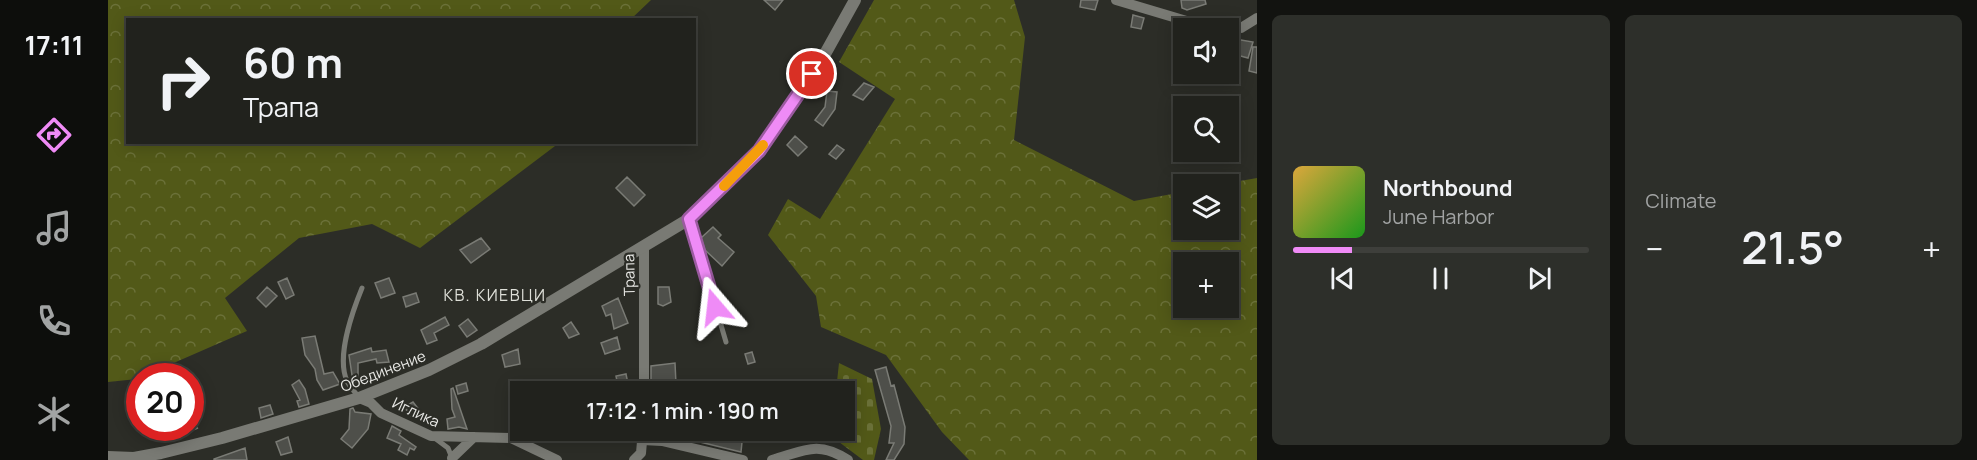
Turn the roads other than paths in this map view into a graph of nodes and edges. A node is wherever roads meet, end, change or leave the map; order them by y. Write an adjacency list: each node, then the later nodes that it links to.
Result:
1 (855, 0): 6 (street, Трапа)
2 (1116, 0): 3 (street)
3 (1176, 18)
4 (1257, 18): 5 (street)
5 (1239, 28)
6 (689, 219): 7 (street, Трапа); 9 (lane)
7 (644, 247): 10 (street, Трапа); 11 (street, Обединение)
8 (362, 288): 11 (lane)
9 (726, 342)
10 (644, 381)
11 (359, 398): 12 (street, Иглика); 17 (street, Обединение)
12 (431, 436): 13 (street); 18 (lane, Иглика)
13 (474, 437): 18 (street); 19 (street)
14 (643, 441): 20 (street)
15 (662, 441): 21 (street)
16 (108, 457): 17 (street, Обединение)
17 (129, 459)
18 (452, 459)
19 (557, 460)
20 (634, 460)
21 (743, 460)
22 (772, 460): 23 (street)
23 (849, 460)

